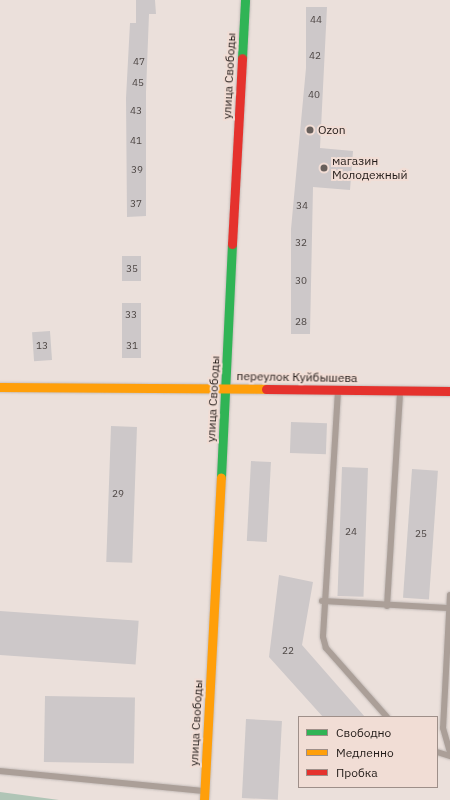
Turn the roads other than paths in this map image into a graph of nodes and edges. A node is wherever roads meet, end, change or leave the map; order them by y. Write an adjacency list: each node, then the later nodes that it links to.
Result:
1 (245, 0): 3 (main road, улица Свободы)
2 (0, 387): 3 (main road, переулок Куйбышева)
3 (226, 388): 4 (main road, переулок Куйбышева); 16 (main road, улица Свободы)
4 (338, 390): 5 (main road, переулок Куйбышева); 8 (lane)
5 (400, 390): 6 (main road, переулок Куйбышева); 9 (lane)
6 (450, 391)
7 (450, 595): 10 (lane)
8 (322, 601): 9 (lane); 11 (lane)
9 (387, 606): 10 (lane)
10 (449, 608): 13 (lane)
11 (386, 716)
12 (438, 752): 14 (lane)
13 (450, 752)
14 (450, 756)
15 (0, 771): 16 (lane)
16 (205, 795)

